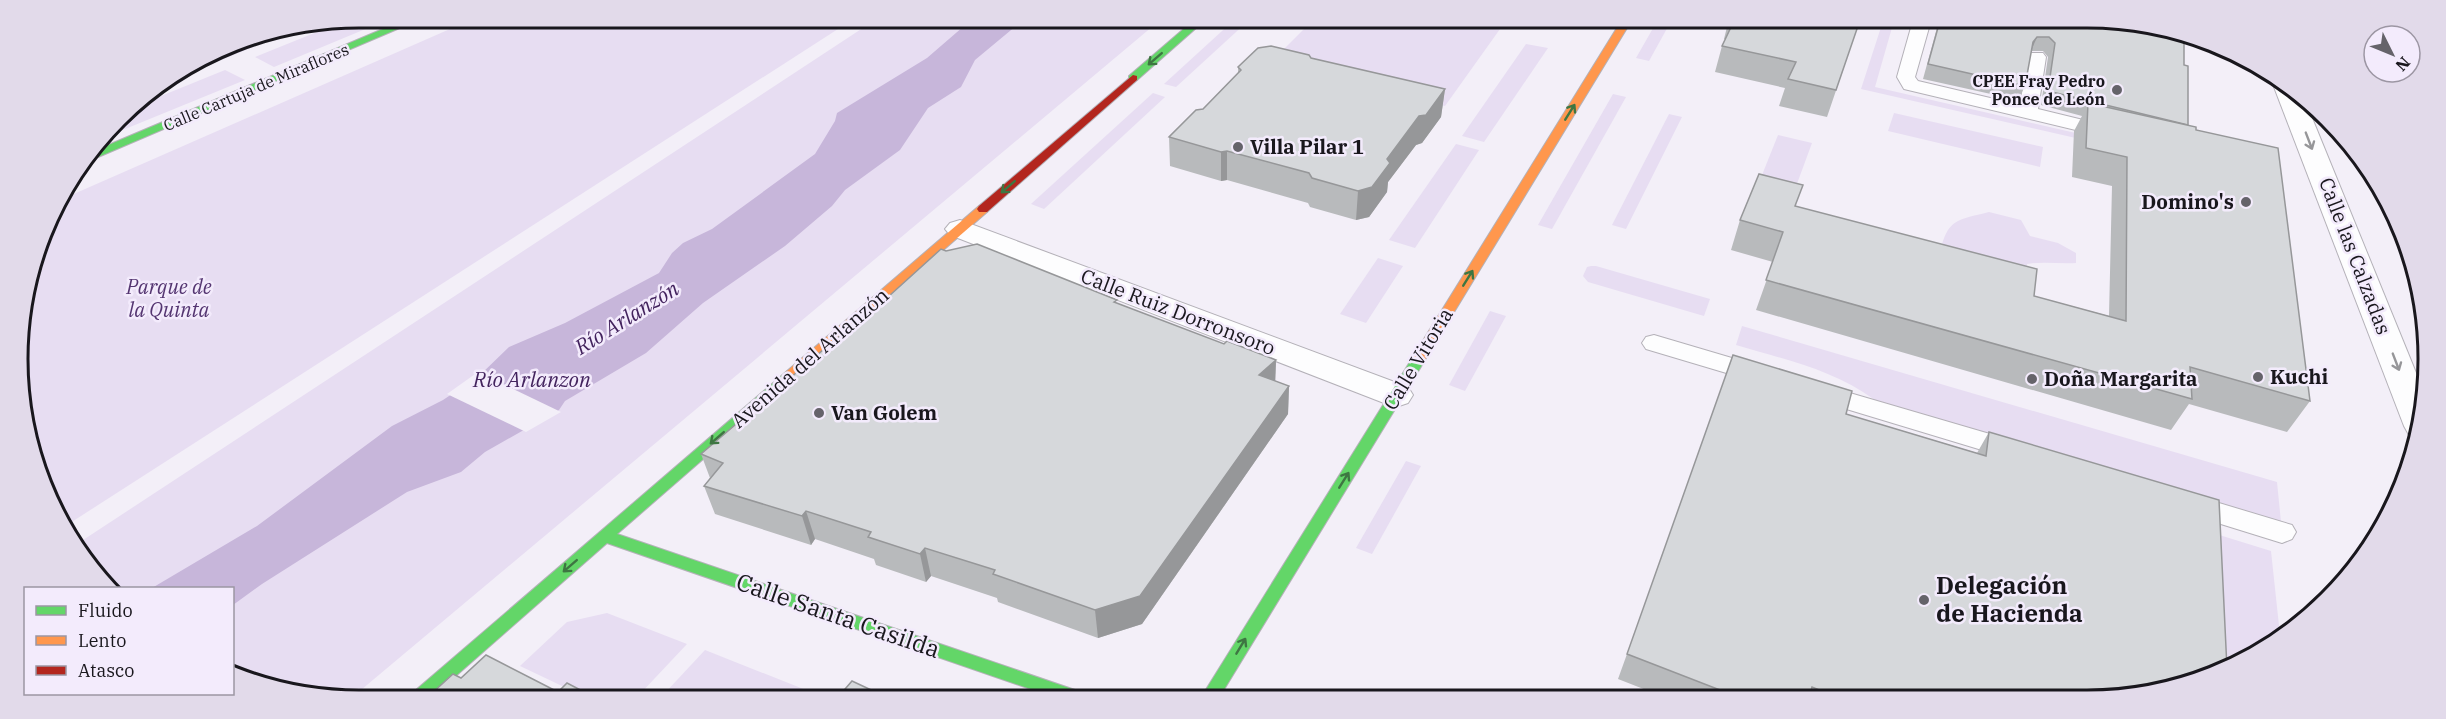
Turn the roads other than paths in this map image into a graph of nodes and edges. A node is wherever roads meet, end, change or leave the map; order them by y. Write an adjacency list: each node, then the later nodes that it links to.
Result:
1 (394, 28): 9 (main road, Calle Cartuja de Miraflores)
2 (1191, 28): 10 (main road, Avenida del Arlanzón, one-way to 10)
3 (1622, 28): 12 (main road, Calle Vitoria, one-way to 3)
4 (1920, 28): 7 (lane)
5 (2037, 57): 7 (lane)
6 (2294, 102): 13 (street, Calle las Calzadas, one-way to 13)
7 (2028, 113): 8 (lane)
8 (2130, 137)
9 (102, 151)
10 (960, 229): 12 (street, Calle Ruiz Dorronsoro); 17 (main road, Avenida del Arlanzón, one-way to 17)
11 (1654, 343): 14 (lane)
12 (1396, 395): 20 (main road, Calle Vitoria, one-way to 12)
13 (2414, 408)
14 (2042, 459)
15 (2168, 497): 16 (lane)
16 (2282, 532)
17 (604, 536): 18 (main road, Avenida del Arlanzón, one-way to 18); 19 (main road, Calle Santa Casilda)
18 (428, 690)
19 (1054, 690)
20 (1215, 690)

